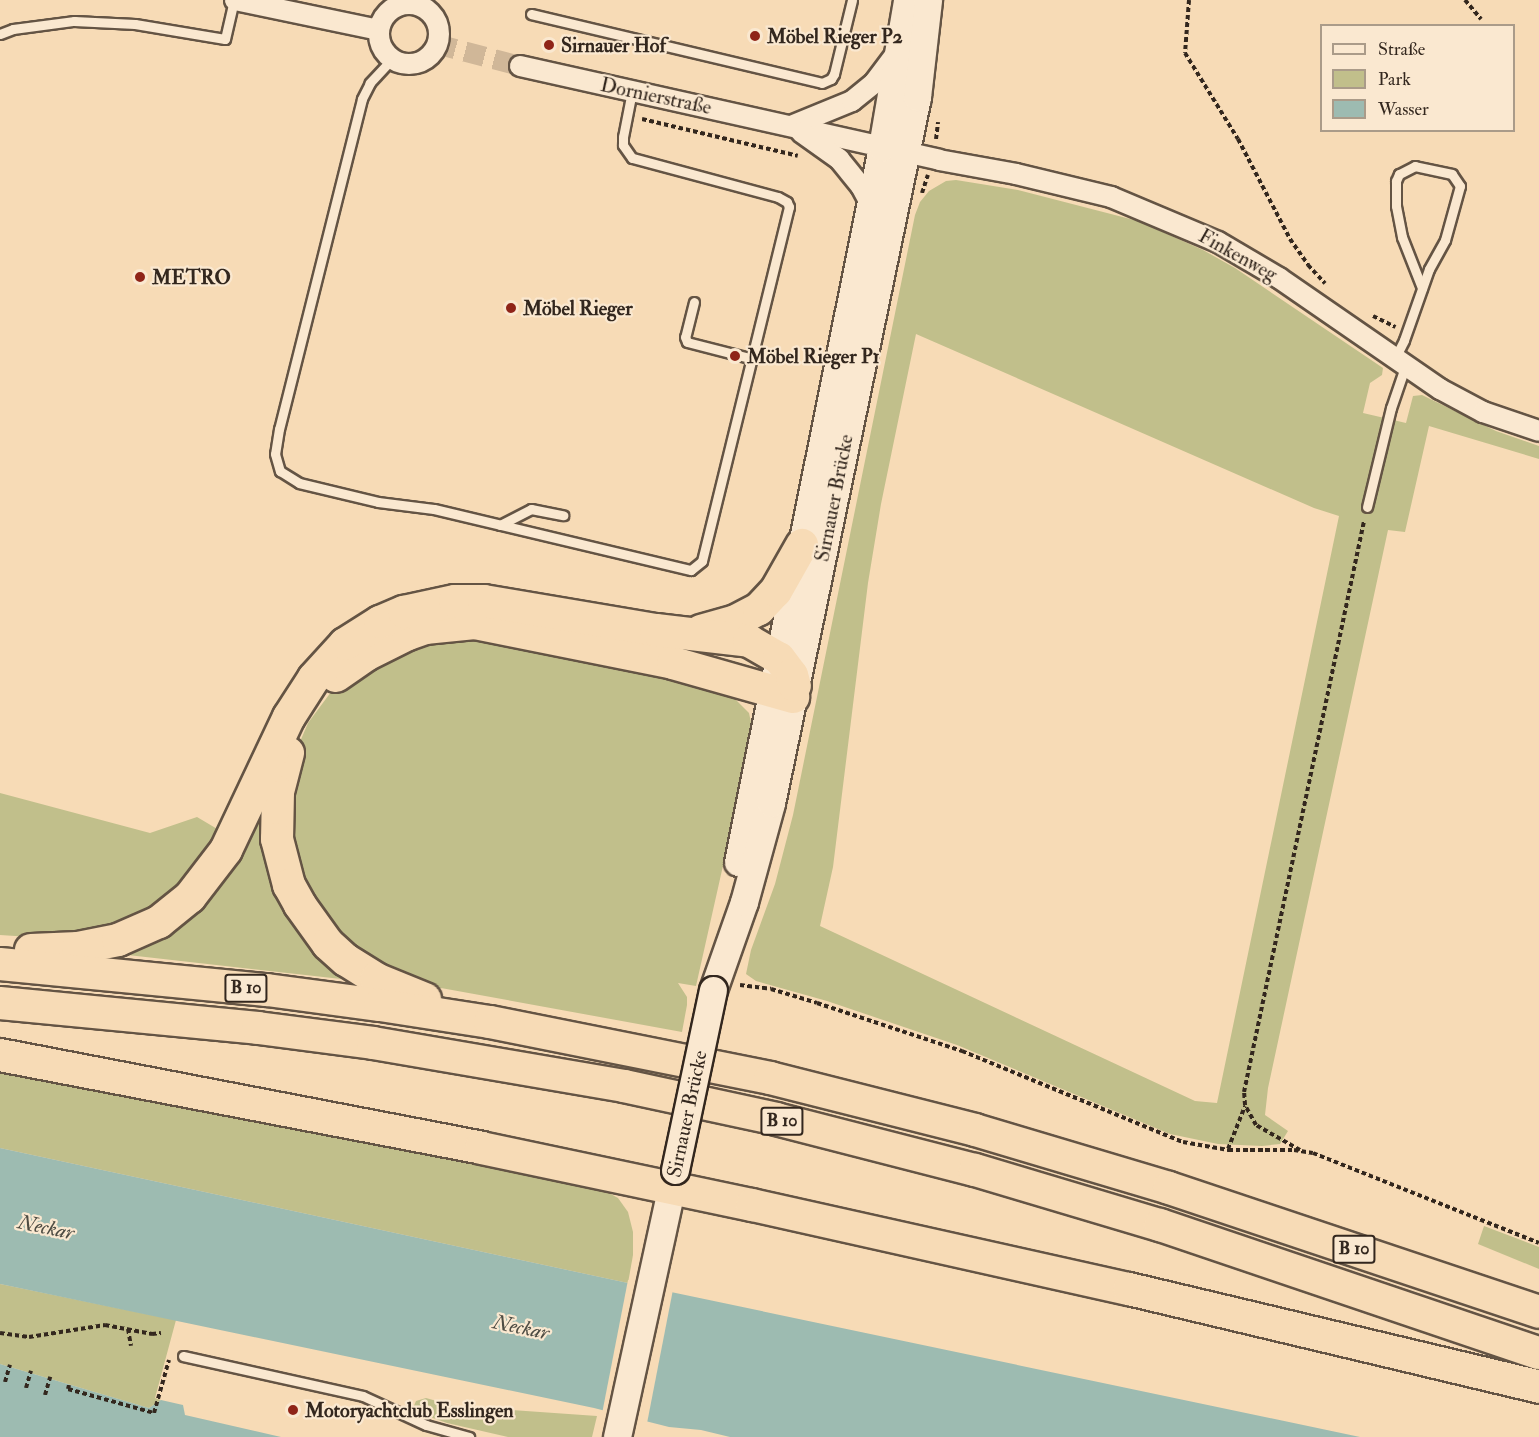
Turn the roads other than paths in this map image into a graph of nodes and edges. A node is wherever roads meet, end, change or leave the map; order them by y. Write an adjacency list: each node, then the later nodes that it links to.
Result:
1 (234, 0): 7 (street); 8 (lane)
2 (852, 0): 6 (lane)
3 (907, 0): 9 (main road, Sirnauer Brücke)
4 (928, 0): 14 (main road, Sirnauer Brücke)
5 (399, 3): 7 (street); 10 (street)
6 (531, 14)
7 (379, 30): 10 (street)
8 (0, 34)
9 (900, 49): 13 (street); 14 (main road, Sirnauer Brücke)
10 (392, 59): 23 (lane)
11 (520, 66): 12 (street, Dornierstraße)
12 (632, 91): 13 (street, Dornierstraße); 18 (lane)
13 (791, 126): 14 (street, Dornierstraße); 15 (street, Dornierstraße)
14 (893, 149): 15 (main road, Sirnauer Brücke); 19 (street, Finkenweg); 27 (main road, Sirnauer Brücke)
15 (870, 203): 24 (main road, Sirnauer Brücke)
16 (1422, 288): 16 (lane); 19 (lane)
17 (694, 302): 18 (lane)
18 (753, 359): 23 (lane)
19 (1400, 364): 20 (street, Finkenweg); 21 (lane)
20 (1539, 432)
21 (1367, 507)
22 (563, 515): 23 (lane)
23 (500, 525)
24 (802, 545): 25 (highway); 26 (main road, Sirnauer Brücke)
25 (690, 633): 26 (highway); 28 (highway)
26 (779, 658): 27 (highway)
27 (787, 692): 31 (highway); 33 (main road, Sirnauer Brücke, bridge)
28 (0, 954)
29 (0, 964): 31 (highway, B 10)
30 (0, 1003): 35 (highway, B 10)
31 (490, 1022): 34 (highway, B 10)
32 (0, 1055): 33 (highway)
33 (673, 1180): 37 (highway); 39 (main road, Sirnauer Brücke)
34 (1539, 1312)
35 (1539, 1353)
36 (183, 1356): 38 (lane)
37 (1539, 1387)
38 (469, 1437)
39 (617, 1437)

